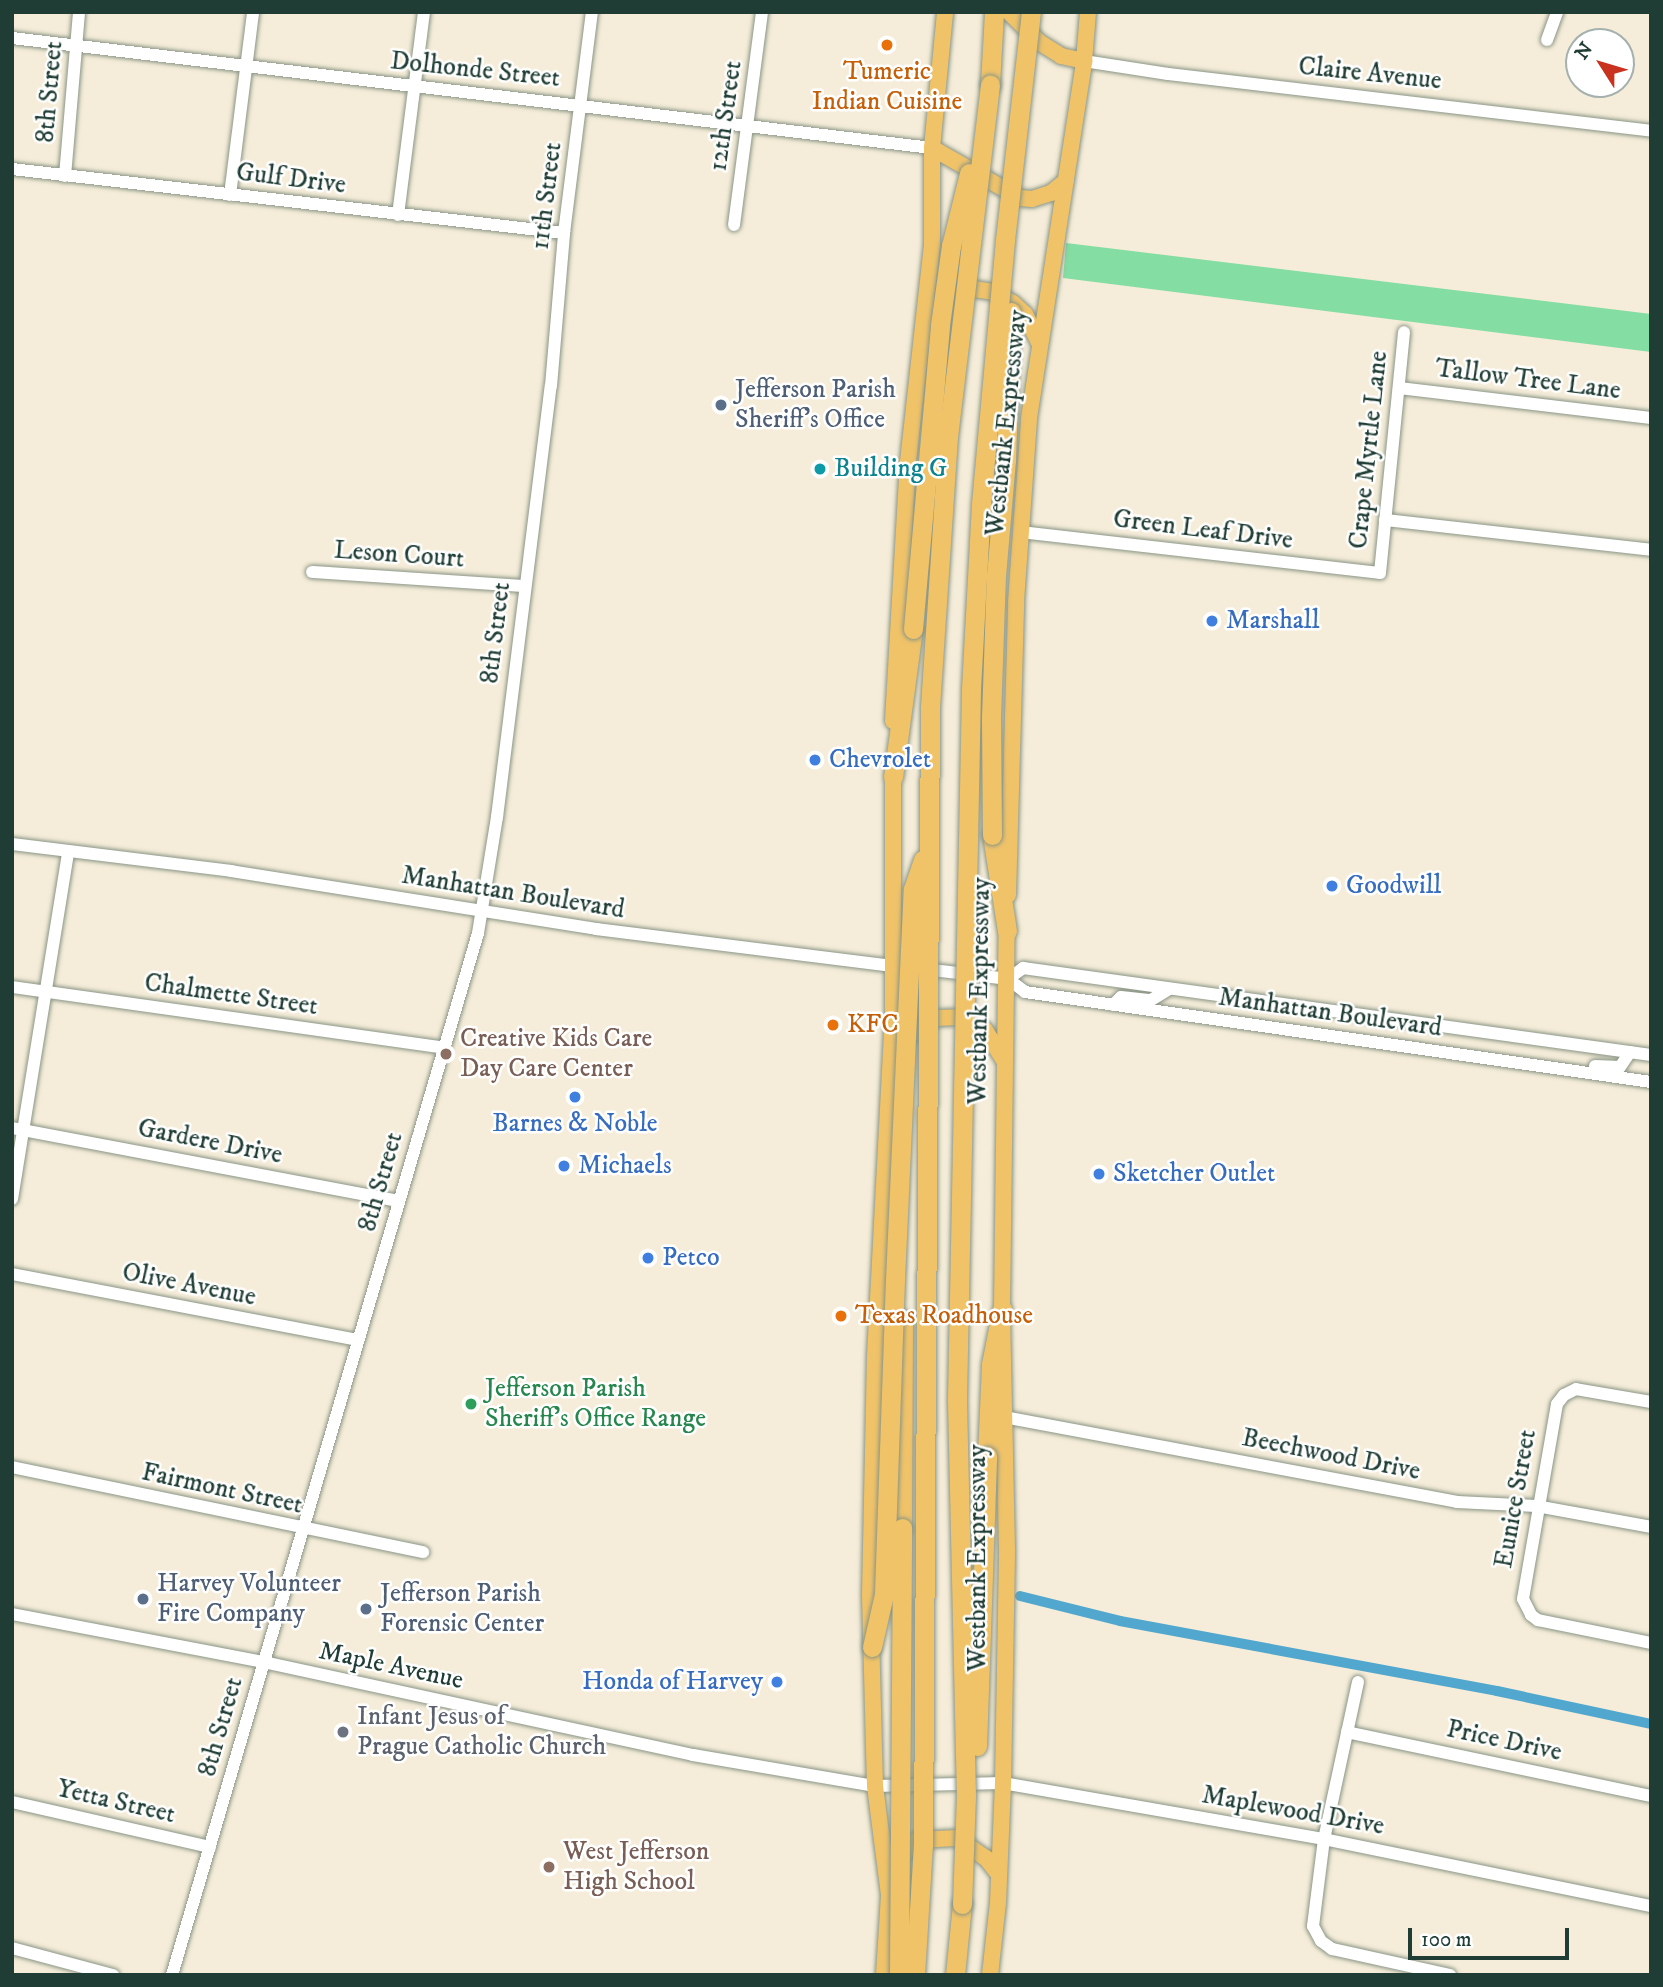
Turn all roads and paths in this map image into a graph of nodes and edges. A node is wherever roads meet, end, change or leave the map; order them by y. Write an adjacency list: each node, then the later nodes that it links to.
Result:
1 (79, 12): 14 (street, 8th Street)
2 (253, 12): 16 (street)
3 (424, 12): 18 (street)
4 (592, 12): 19 (street, 11th Street)
5 (762, 12): 20 (street, 12th Street)
6 (994, 12): 17 (highway, Westbank Expressway)
7 (1009, 12): 15 (main road)
8 (1031, 12): 30 (highway, Westbank Expressway, bridge)
9 (1088, 12): 15 (main road, Westbank Expressway)
10 (1557, 12): 13 (street)
11 (947, 15): 22 (main road)
12 (12, 38): 14 (street, Dolhonde Street)
13 (1547, 40)
14 (77, 46): 16 (street, Dolhonde Street); 24 (street, 8th Street)
15 (1084, 61): 21 (street, Claire Avenue); 25 (main road, Westbank Expressway)
16 (246, 67): 18 (street, Dolhonde Street); 26 (street)
17 (990, 84): 43 (highway, bridge); 44 (highway, Westbank Expressway, bridge)
18 (415, 86): 19 (street, Dolhonde Street); 27 (street)
19 (581, 104): 20 (street, Dolhonde Street); 29 (street, 11th Street)
20 (747, 124): 22 (street, Dolhonde Street); 28 (street, 12th Street)
21 (1651, 131)
22 (932, 148): 25 (main road); 31 (main road)
23 (12, 169): 24 (street, Gulf Drive)
24 (65, 176): 26 (street, Gulf Drive)
25 (1066, 181): 33 (main road, Westbank Expressway)
26 (230, 195): 27 (street, Gulf Drive)
27 (398, 215): 29 (street, Gulf Drive)
28 (734, 225)
29 (564, 233): 34 (street, 11th Street)
30 (1005, 240): 48 (highway, bridge); 91 (highway, Westbank Expressway, bridge)
31 (923, 329): 33 (main road); 43 (main road)
32 (1404, 331): 35 (street, Crape Myrtle Lane)
33 (1040, 345): 38 (main road, Westbank Expressway)
34 (551, 386): 42 (street, 8th Street)
35 (1399, 388): 36 (street, Tallow Tree Lane); 37 (street, Crape Myrtle Lane)
36 (1651, 418)
37 (1385, 520): 39 (street); 41 (street, Crape Myrtle Lane)
38 (1020, 532): 41 (street, Green Leaf Drive); 48 (main road, Westbank Expressway)
39 (1651, 550)
40 (312, 572): 42 (street, Leson Court)
41 (1380, 573)
42 (525, 586): 47 (street, 8th Street)
43 (893, 777): 49 (main road)
44 (929, 843): 78 (highway, bridge); 98 (highway, Westbank Expressway, bridge)
45 (12, 844): 46 (street, Manhattan Boulevard)
46 (68, 852): 47 (street, Manhattan Boulevard); 53 (street)
47 (482, 912): 49 (street, Manhattan Boulevard); 55 (street, 8th Street)
48 (1007, 931): 50 (main road, Westbank Expressway)
49 (892, 966): 50 (street, Manhattan Boulevard); 56 (main road)
50 (1008, 979): 52 (street, Manhattan Boulevard); 54 (street, Manhattan Boulevard); 59 (main road, Westbank Expressway)
51 (12, 987): 53 (street, Chalmette Street)
52 (1169, 989): 54 (street); 57 (street, Manhattan Boulevard)
53 (47, 993): 55 (street, Chalmette Street); 62 (street)
54 (1113, 1005): 60 (street, Manhattan Boulevard)
55 (444, 1048): 64 (street, 8th Street)
56 (891, 1051): 59 (main road); 65 (main road)
57 (1630, 1052): 58 (street, Manhattan Boulevard); 60 (street)
58 (1651, 1055)
59 (1005, 1062): 67 (main road, Westbank Expressway)
60 (1533, 1065): 61 (street, Manhattan Boulevard)
61 (1651, 1082)
62 (18, 1129): 63 (street); 64 (street, Gardere Drive)
63 (12, 1199)
64 (399, 1201): 68 (street, 8th Street)
65 (883, 1223): 78 (main road); 97 (highway, bridge)
66 (12, 1274): 68 (street, Olive Avenue)
67 (1002, 1309): 70 (highway)
68 (358, 1340): 74 (street, 8th Street)
69 (1651, 1402): 72 (street, Eunice Street)
70 (996, 1416): 72 (street, Beechwood Drive); 82 (main road, Westbank Expressway); 91 (highway, bridge)
71 (12, 1467): 74 (street, Fairmont Street)
72 (1536, 1506): 73 (street, Beechwood Drive); 77 (street, Eunice Street)
73 (1651, 1527)
74 (302, 1529): 75 (street, Fairmont Street); 79 (street, 8th Street)
75 (423, 1552)
76 (12, 1614): 79 (street, Maple Avenue)
77 (1651, 1643)
78 (872, 1647): 84 (main road)
79 (263, 1662): 84 (street, Maple Avenue); 88 (street, 8th Street)
80 (1358, 1682): 81 (street)
81 (1347, 1732): 85 (street, Price Drive); 87 (street)
82 (1003, 1783): 83 (street, Maplewood Drive); 87 (street, Maplewood Drive); 89 (main road, Westbank Expressway)
83 (925, 1784): 84 (street, Maple Avenue)
84 (875, 1786): 90 (main road)
85 (1651, 1796)
86 (12, 1802): 88 (street, Yetta Street)
87 (1324, 1839): 92 (street, Maplewood Drive); 101 (street)
88 (210, 1847): 95 (street, 8th Street)
89 (997, 1872): 90 (main road); 100 (main road, Westbank Expressway)
90 (887, 1878): 96 (main road)
91 (962, 1903): 99 (highway, Westbank Expressway)
92 (1651, 1906)
93 (12, 1948): 94 (street)
94 (113, 1975)
95 (172, 1975)
96 (884, 1975)
97 (899, 1975)
98 (915, 1975)
99 (955, 1975)
100 (990, 1975)
101 (1450, 1975)

